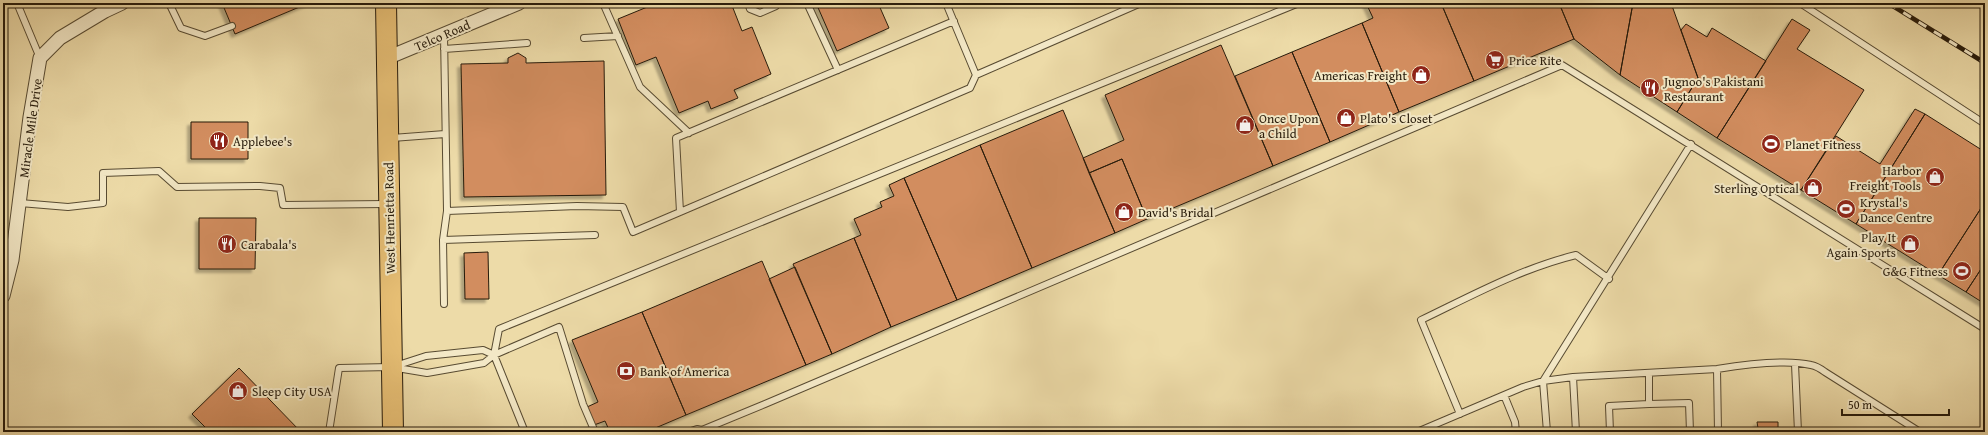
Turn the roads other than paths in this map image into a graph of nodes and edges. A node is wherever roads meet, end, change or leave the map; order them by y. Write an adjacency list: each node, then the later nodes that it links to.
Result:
1 (17, 3): 21 (lane)
2 (122, 3): 21 (street)
3 (169, 3): 15 (lane)
4 (386, 3): 22 (main road, West Henrietta Road)
5 (519, 3): 16 (street, Telco Road)
6 (603, 3): 17 (lane)
7 (748, 3): 8 (lane)
8 (777, 3)
9 (807, 3): 23 (lane)
10 (946, 3): 14 (lane)
11 (1141, 3): 24 (lane)
12 (1299, 3): 40 (lane)
13 (1800, 3): 25 (lane)
14 (954, 21): 23 (lane); 24 (lane)
15 (232, 26)
16 (444, 35): 20 (lane); 22 (street, Telco Road)
17 (618, 36): 18 (lane); 26 (lane)
18 (584, 38)
19 (527, 43): 20 (lane)
20 (444, 49): 27 (lane)
21 (40, 58): 30 (street, Miracle Mile Drive)
22 (387, 58): 28 (main road, West Henrietta Road)
23 (838, 70): 26 (lane)
24 (976, 74): 33 (lane)
25 (1985, 124)
26 (689, 133): 33 (lane)
27 (445, 134): 28 (lane); 32 (lane)
28 (388, 138): 31 (main road, West Henrietta Road)
29 (1692, 144): 36 (lane); 39 (lane); 50 (lane)
30 (20, 203): 31 (lane); 37 (street, Miracle Mile Drive)
31 (389, 204): 42 (main road, West Henrietta Road)
32 (447, 210): 33 (lane); 35 (lane)
33 (680, 212)
34 (595, 235): 35 (lane)
35 (443, 240): 38 (lane)
36 (1609, 279): 46 (lane); 49 (lane)
37 (3, 296)
38 (444, 304)
39 (1985, 329)
40 (494, 355): 42 (lane); 42 (lane); 53 (lane); 54 (lane)
41 (1795, 364): 43 (lane); 63 (lane); 64 (lane)
42 (391, 367): 51 (lane); 52 (main road, West Henrietta Road)
43 (1717, 370): 44 (lane); 62 (lane)
44 (1650, 373): 45 (lane); 48 (lane)
45 (1574, 377): 46 (lane); 59 (lane)
46 (1543, 382): 47 (lane); 58 (lane)
47 (1504, 395): 49 (lane); 57 (lane)
48 (1649, 404): 60 (lane); 61 (lane)
49 (1460, 414): 56 (lane)
50 (701, 430): 55 (lane)
51 (329, 432)
52 (393, 432)
53 (525, 432)
54 (595, 432)
55 (688, 432)
56 (1417, 432)
57 (1516, 432)
58 (1547, 432)
59 (1576, 432)
60 (1610, 432)
61 (1690, 432)
62 (1718, 432)
63 (1798, 432)
64 (1920, 432)

